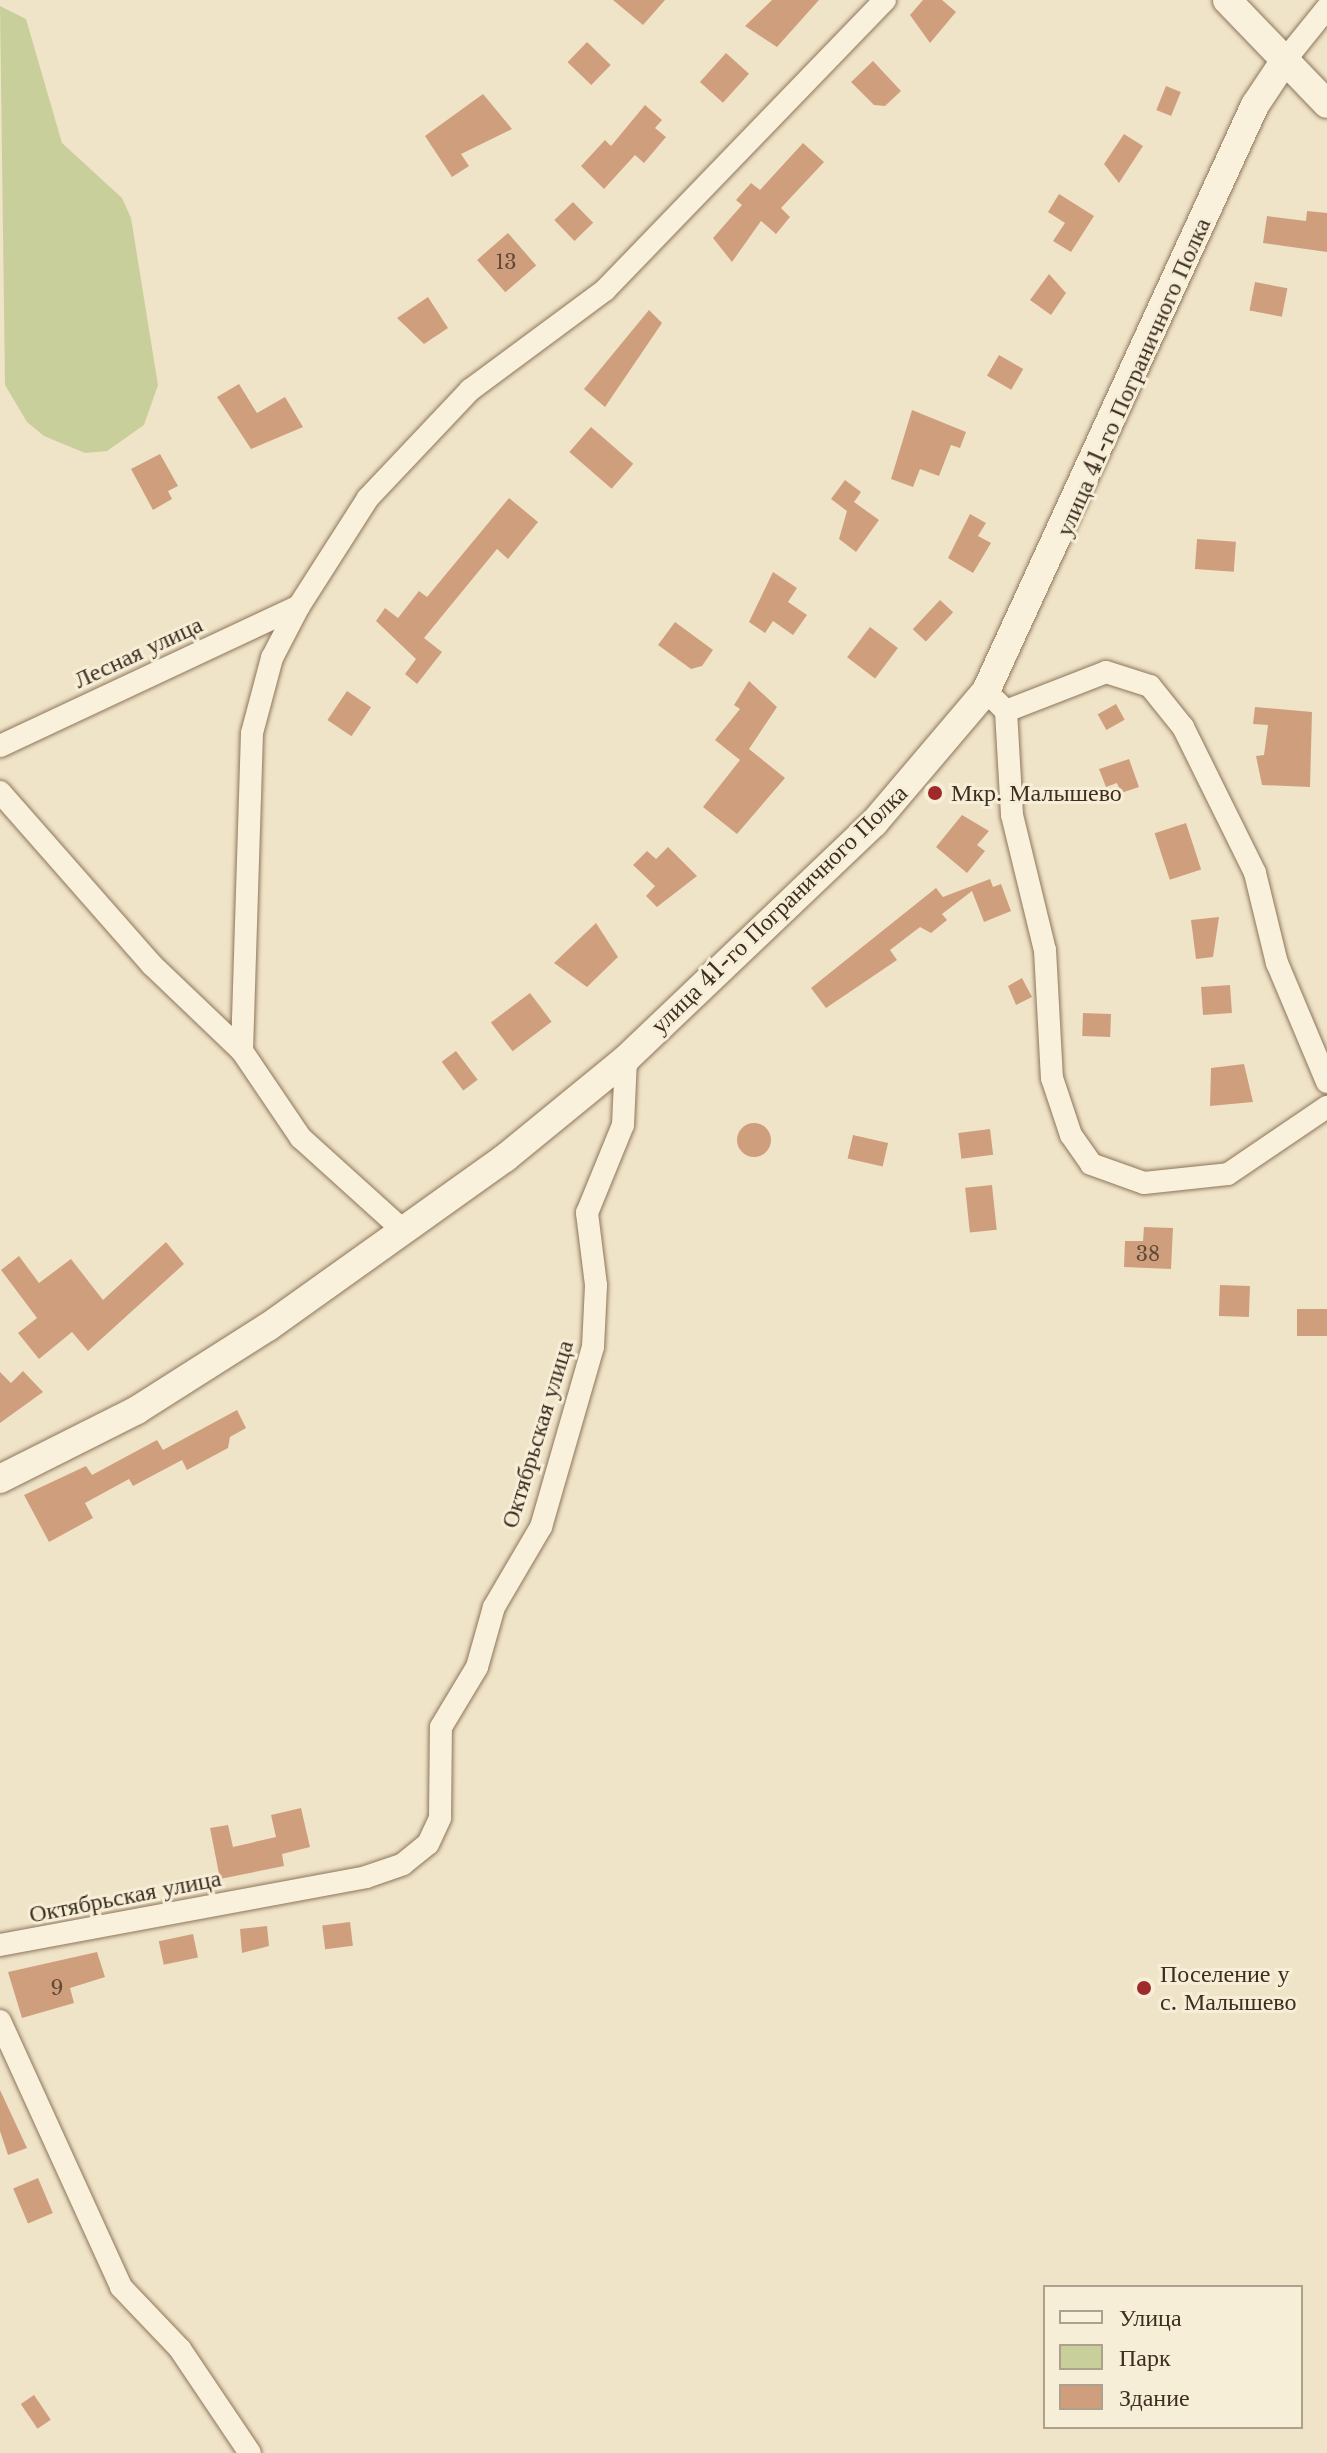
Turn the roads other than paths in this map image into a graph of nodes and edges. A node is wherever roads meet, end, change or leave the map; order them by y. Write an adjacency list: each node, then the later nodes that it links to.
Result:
1 (885, 0): 6 (street)
2 (1227, 0): 4 (street)
3 (1327, 8): 4 (street, улица 41-го Пограничного Полка)
4 (1285, 60): 5 (street); 7 (street, улица 41-го Пограничного Полка)
5 (1327, 104)
6 (299, 606): 9 (street, Лесная улица); 11 (street)
7 (986, 691): 8 (street); 12 (street, улица 41-го Пограничного Полка)
8 (1006, 711): 13 (street); 14 (street)
9 (0, 746)
10 (0, 792): 11 (street)
11 (242, 1051): 15 (street)
12 (626, 1059): 15 (street, улица 41-го Пограничного Полка); 17 (street, Октябрьская улица)
13 (1327, 1082)
14 (1327, 1107)
15 (404, 1231): 16 (street, улица 41-го Пограничного Полка)
16 (0, 1479)
17 (0, 1945)
18 (0, 2021): 19 (street)
19 (250, 2453)

